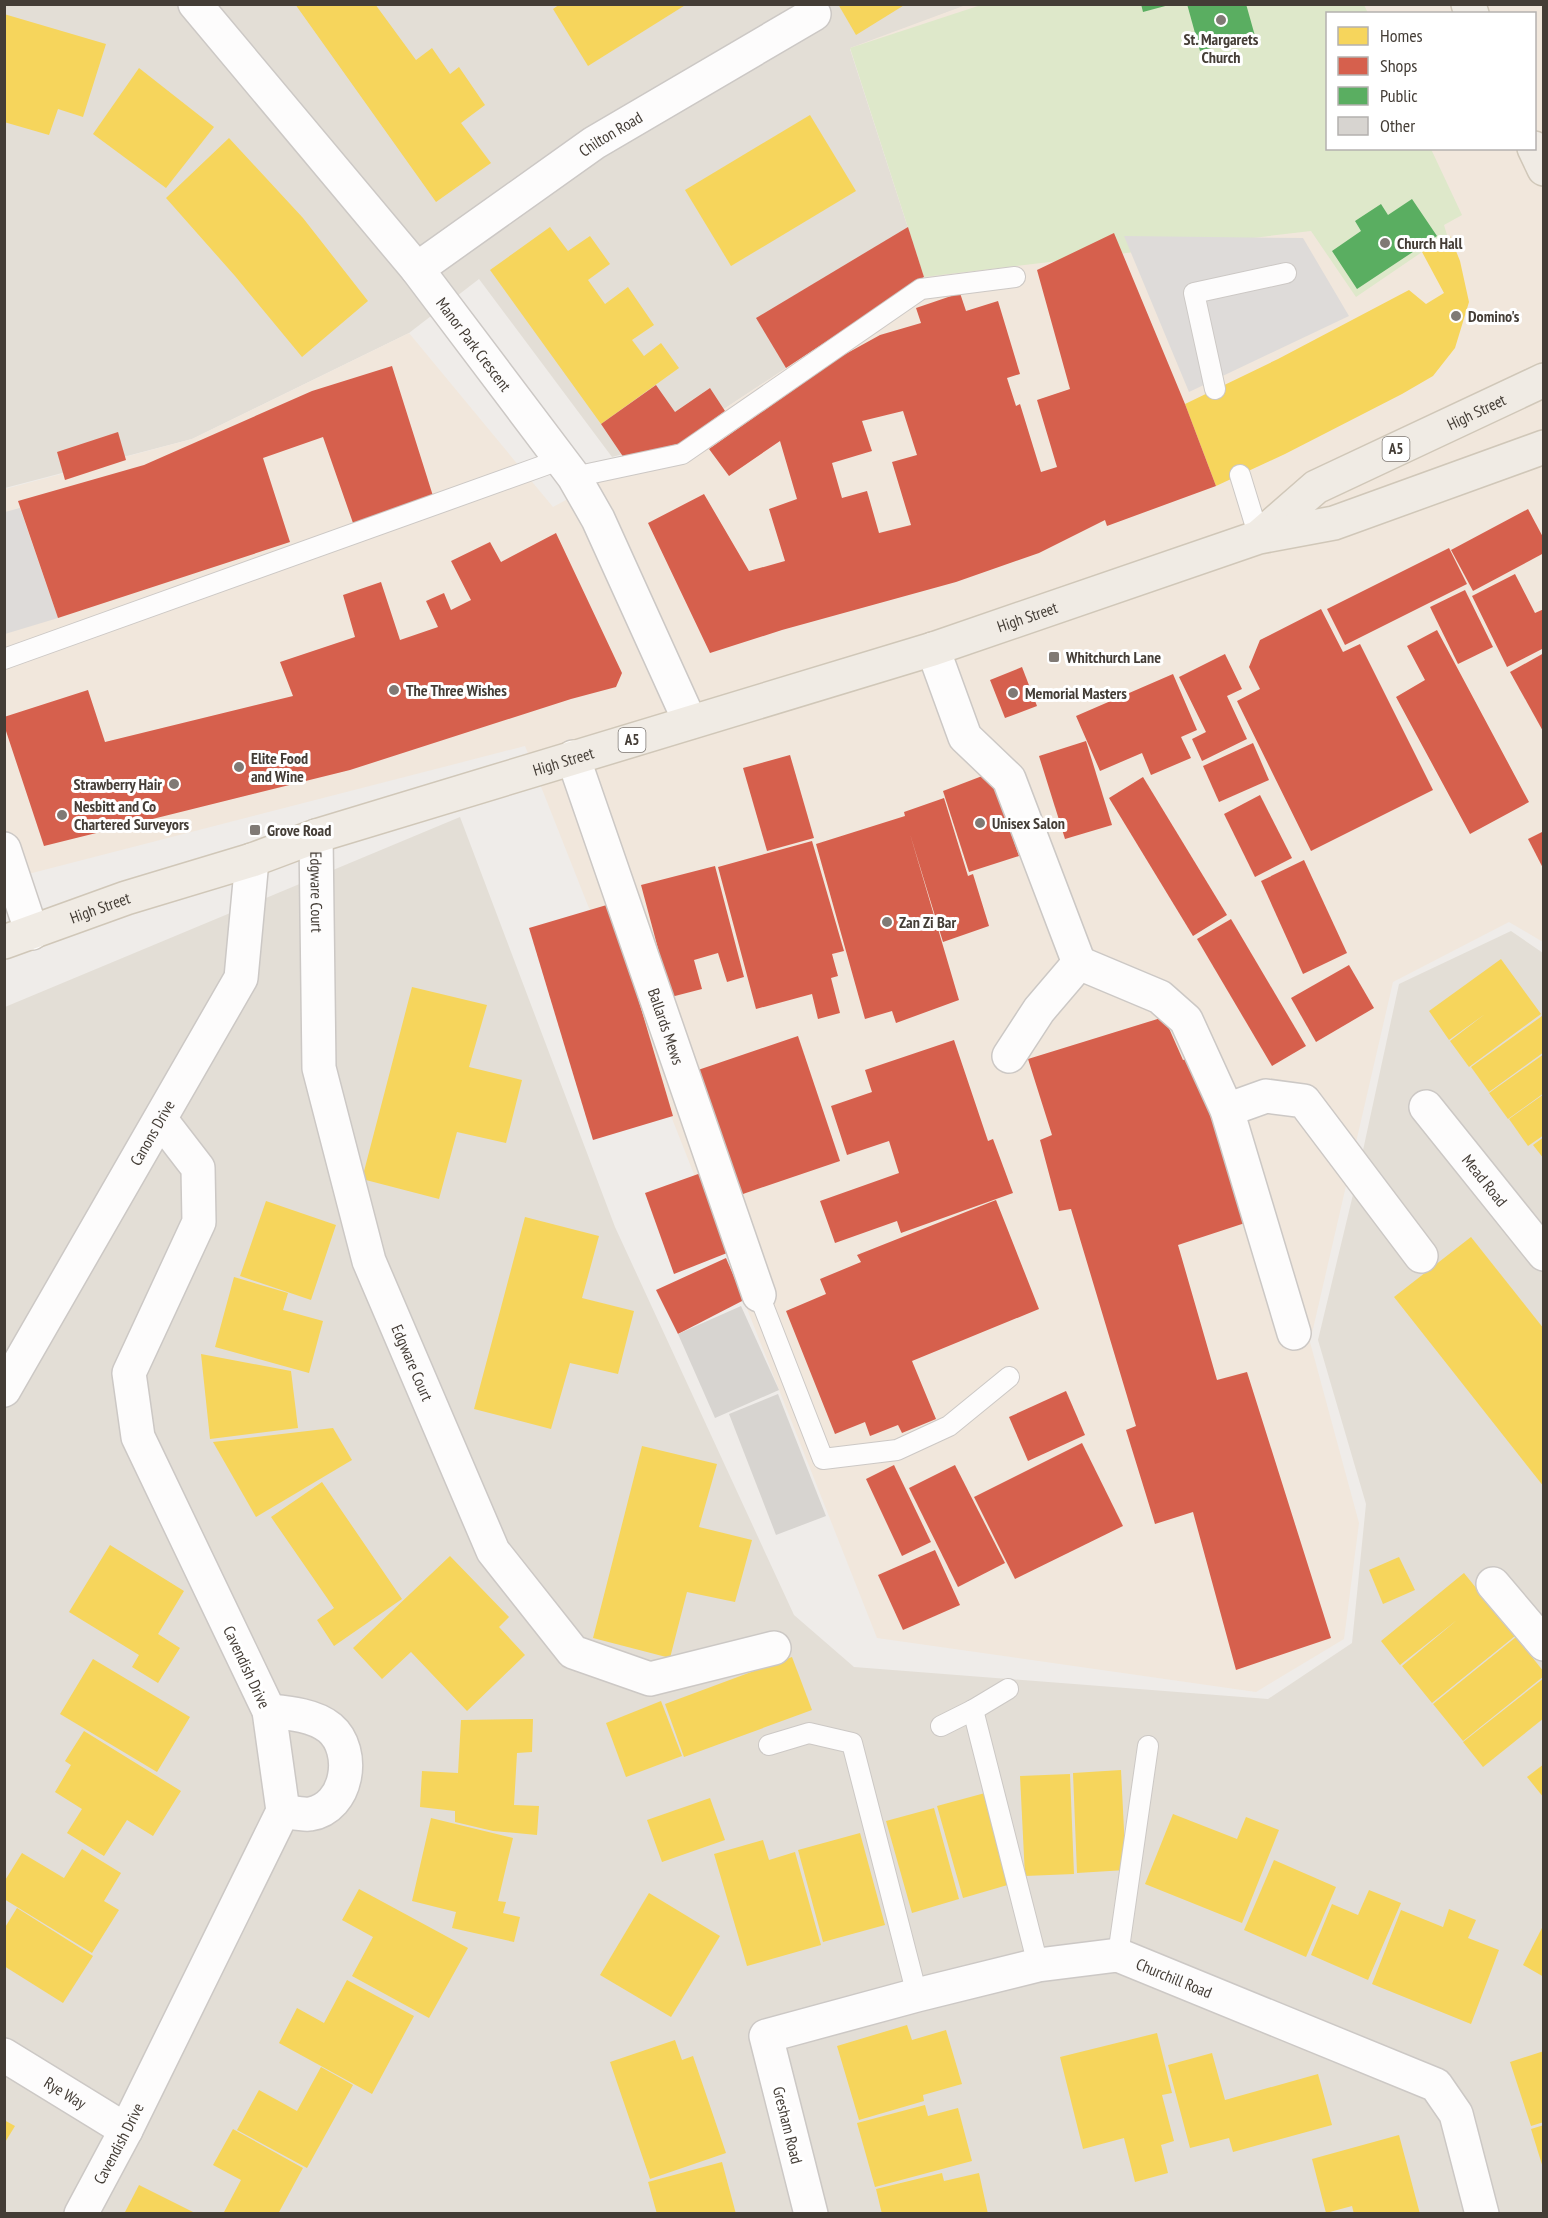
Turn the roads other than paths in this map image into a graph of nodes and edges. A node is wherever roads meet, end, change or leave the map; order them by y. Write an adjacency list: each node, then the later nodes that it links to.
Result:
1 (195, 4): 5 (street, Manor Park Crescent)
2 (814, 14): 5 (street, Chilton Road)
3 (1535, 150): 4 (main road)
4 (1544, 169)
5 (417, 269): 11 (street, Manor Park Crescent)
6 (1286, 273): 9 (lane)
7 (1015, 277): 11 (lane)
8 (1544, 380): 13 (main road, High Street / A5)
9 (1215, 389)
10 (1544, 447): 13 (main road, High Street / A5)
11 (568, 468): 15 (lane); 16 (street, Manor Park Crescent)
12 (1240, 475): 13 (lane)
13 (1259, 537): 14 (main road, High Street / A5)
14 (933, 648): 16 (main road, High Street / A5); 22 (street)
15 (4, 659)
16 (690, 722): 17 (main road, High Street / A5)
17 (573, 757): 18 (main road, High Street / A5); 29 (street, Ballards Mews)
18 (316, 836): 20 (main road, High Street / A5); 35 (street, Edgware Court)
19 (4, 849): 21 (street)
20 (252, 860): 21 (main road, High Street / A5); 26 (street, Canons Drive)
21 (18, 937)
22 (1079, 963): 23 (street); 25 (street)
23 (1009, 1056)
24 (1426, 1107): 27 (street, Mead Road)
25 (1227, 1110): 28 (street); 30 (street)
26 (161, 1120): 32 (street, Canons Drive); 38 (street, Cavendish Drive)
27 (1544, 1254)
28 (1421, 1256)
29 (759, 1295): 31 (lane)
30 (1294, 1333)
31 (1010, 1377)
32 (4, 1390)
33 (1493, 1584): 34 (street)
34 (1544, 1644)
35 (774, 1648)
36 (1008, 1689): 37 (lane)
37 (973, 1710): 39 (lane); 44 (lane)
38 (268, 1711): 42 (street, Cavendish Drive); 42 (street)
39 (941, 1726)
40 (770, 1745): 45 (lane)
41 (1148, 1746): 43 (lane)
42 (283, 1811): 48 (street, Cavendish Drive)
43 (1118, 1955): 44 (street, Churchill Road); 51 (street, Churchill Road)
44 (1038, 1965): 45 (street, Churchill Road)
45 (916, 1995): 46 (street, Churchill Road)
46 (766, 2036): 50 (street, Gresham Road)
47 (4, 2055): 48 (street, Rye Way)
48 (126, 2130): 49 (street, Cavendish Drive)
49 (81, 2214)
50 (811, 2214)
51 (1482, 2214)

